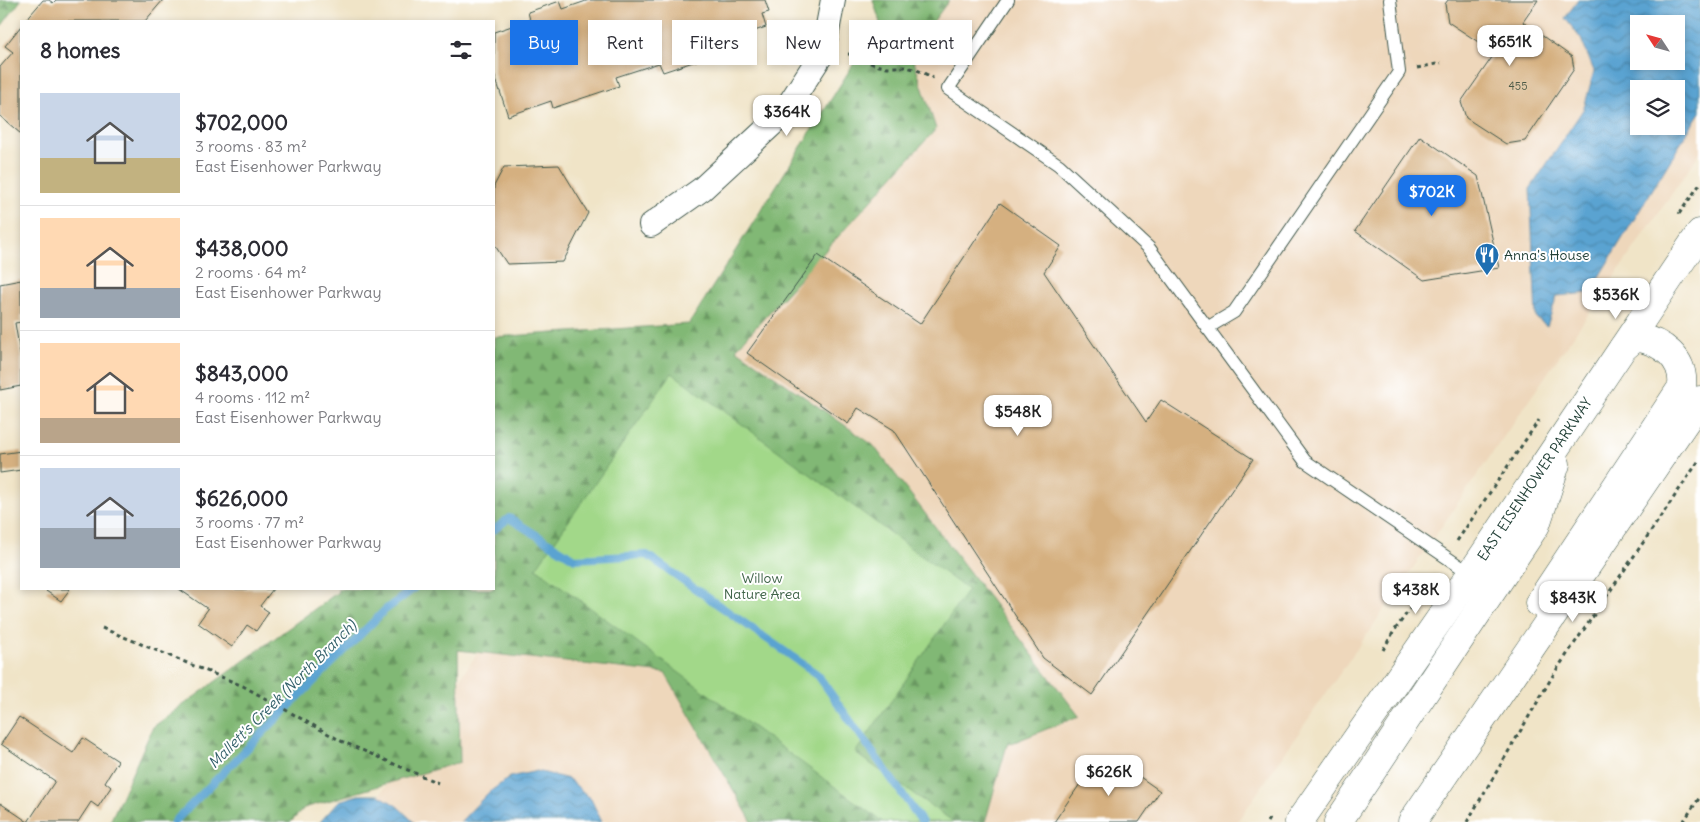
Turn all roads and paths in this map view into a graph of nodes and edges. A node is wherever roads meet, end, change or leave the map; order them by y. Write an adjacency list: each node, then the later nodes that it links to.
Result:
1 (833, 0): 8 (street)
2 (1008, 0): 10 (lane)
3 (1390, 0): 10 (lane)
4 (877, 65): 5 (path)
5 (937, 81)
6 (1700, 184): 7 (path)
7 (1678, 216)
8 (651, 225)
9 (1700, 233): 11 (main road, EAST EISENHOWER PARKWAY)
10 (1207, 328): 16 (lane)
11 (1623, 348): 14 (main road, EAST EISENHOWER PARKWAY); 20 (main road)
12 (1700, 400): 20 (main road)
13 (1540, 418): 16 (path)
14 (1567, 431): 17 (main road, EAST EISENHOWER PARKWAY); 26 (main road)
15 (1700, 459): 28 (path)
16 (1446, 558): 17 (lane); 19 (path)
17 (1471, 574): 25 (main road, EAST EISENHOWER PARKWAY)
18 (102, 628): 21 (path)
19 (1382, 652)
20 (1498, 695): 27 (main road)
21 (438, 783)
22 (1700, 797): 29 (path)
23 (1273, 814): 24 (path)
24 (1268, 822)
25 (1299, 822)
26 (1338, 822)
27 (1412, 822)
28 (1467, 822)
29 (1683, 822)

